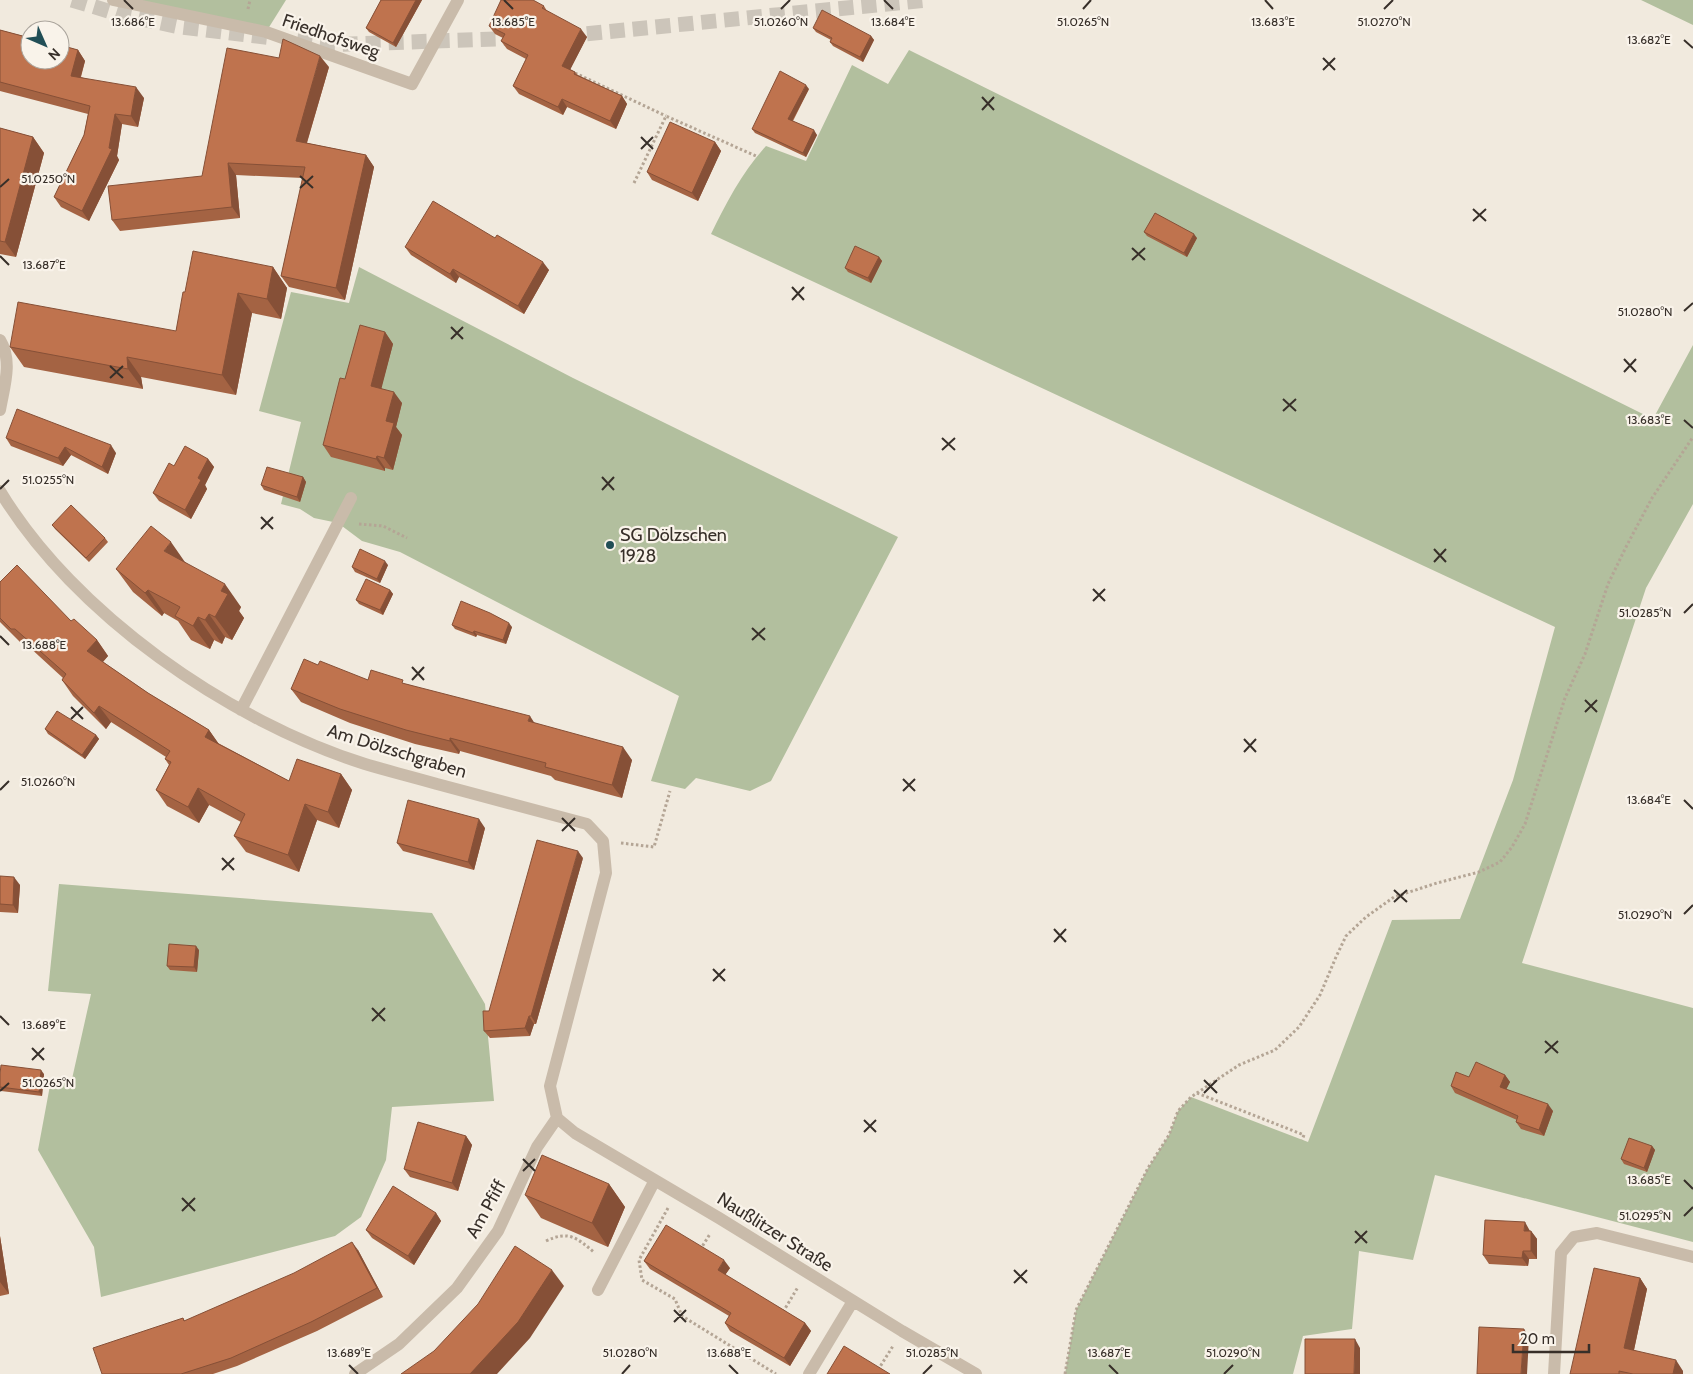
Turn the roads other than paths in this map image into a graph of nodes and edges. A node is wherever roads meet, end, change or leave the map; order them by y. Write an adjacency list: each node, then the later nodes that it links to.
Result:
1 (113, 0): 2 (street, Friedhofsweg)
2 (458, 0)
3 (0, 340): 4 (street)
4 (0, 410)
5 (0, 491): 7 (street, Am Dölzschgraben)
6 (351, 498): 7 (street)
7 (242, 710): 8 (street, Am Dölzschgraben)
8 (557, 1118): 9 (street, Naußlitzer Straße); 13 (street, Am Pfiff)
9 (656, 1180): 11 (street); 12 (street, Naußlitzer Straße)
10 (1693, 1257): 16 (street)
11 (598, 1290)
12 (853, 1301): 14 (street); 15 (street, Naußlitzer Straße)
13 (355, 1374)
14 (809, 1374)
15 (976, 1374)
16 (1554, 1374)

